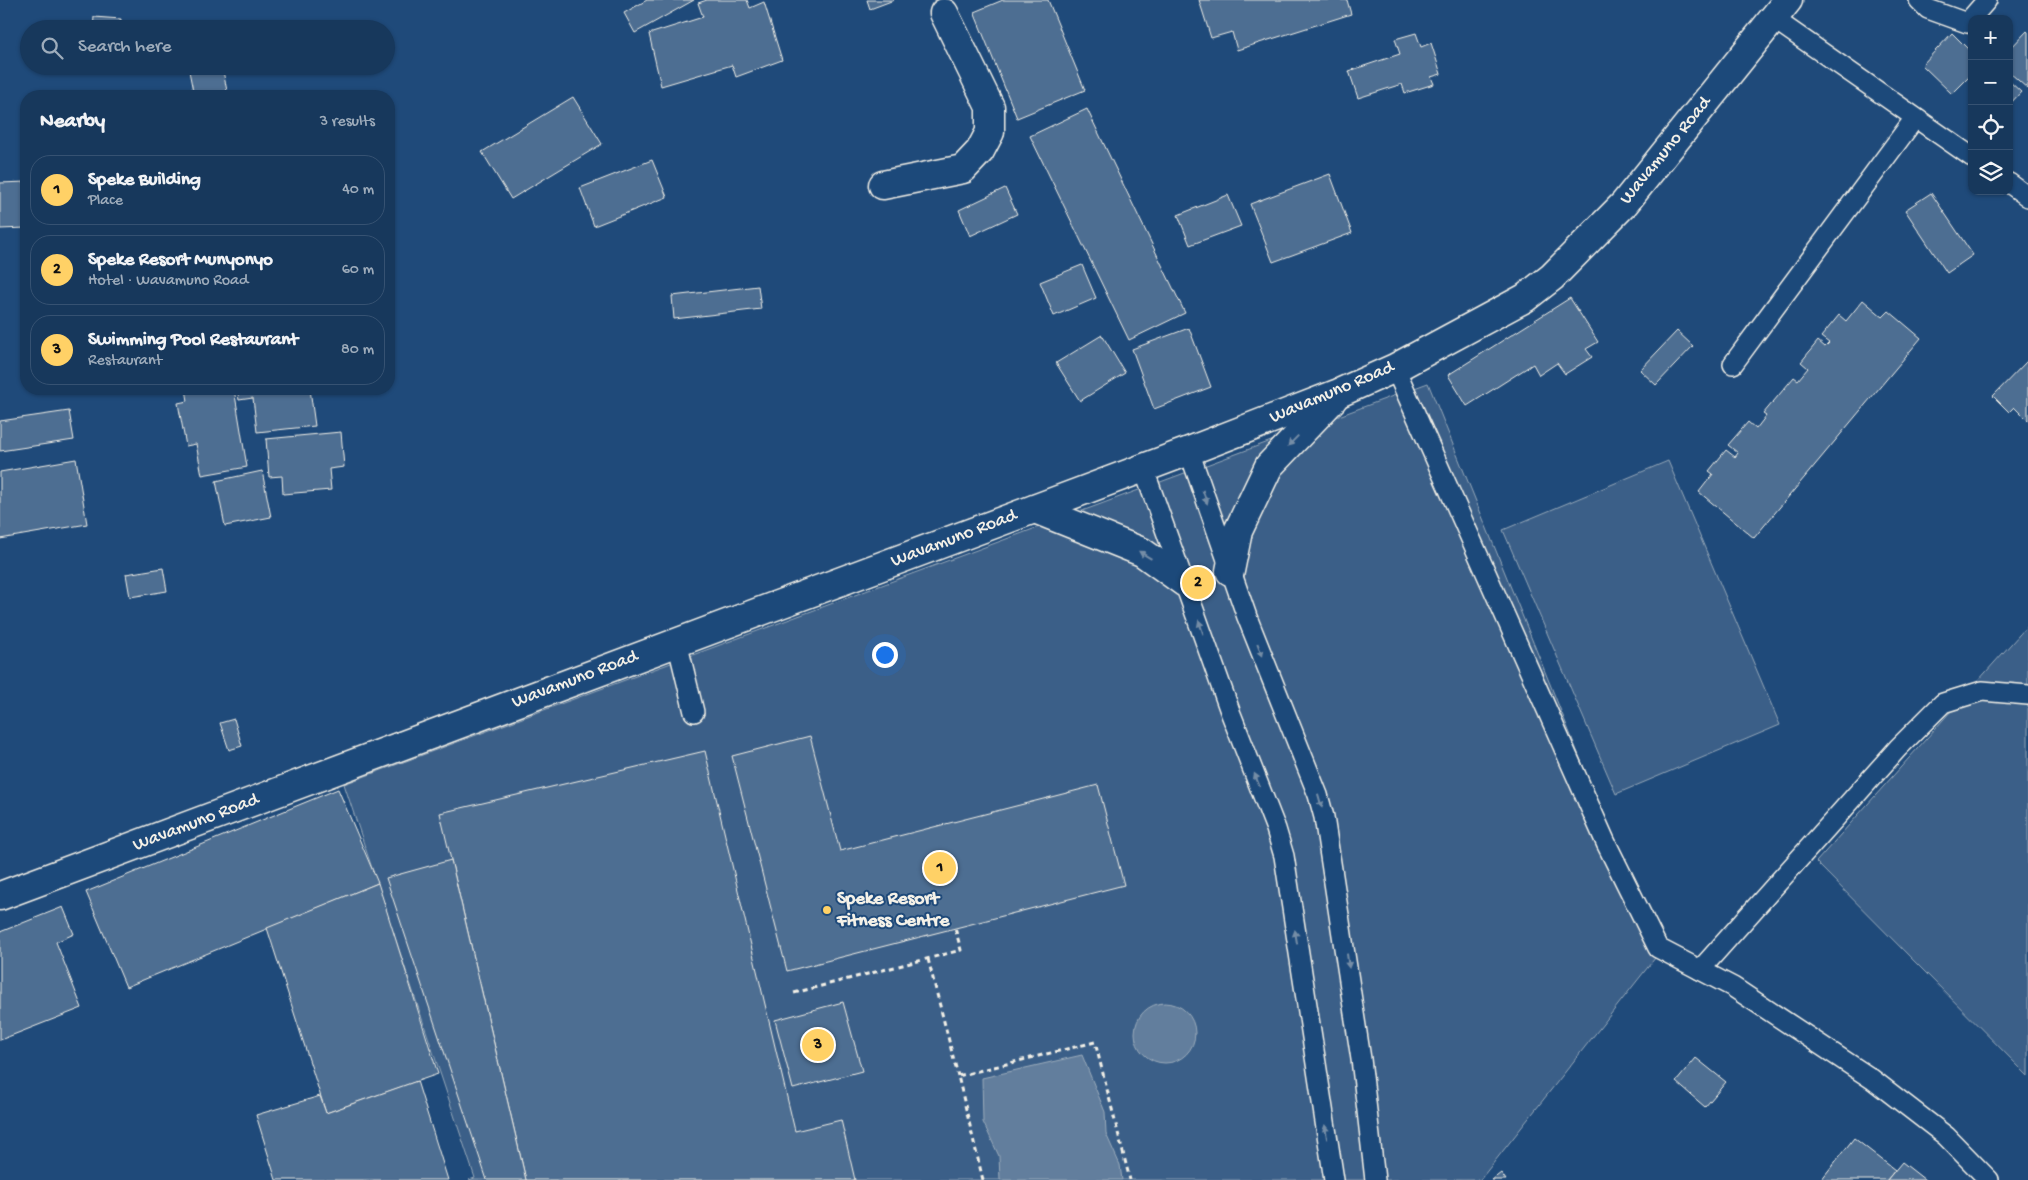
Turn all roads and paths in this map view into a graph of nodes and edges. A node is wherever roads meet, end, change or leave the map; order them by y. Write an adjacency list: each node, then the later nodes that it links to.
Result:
1 (1919, 0): 2 (lane)
2 (1987, 0)
3 (1781, 10): 5 (lane); 11 (main road, Wavamuno Road)
4 (944, 12): 7 (main road)
5 (1916, 118): 6 (lane); 10 (lane)
6 (1968, 154)
7 (883, 185)
8 (2013, 186): 9 (lane)
9 (2028, 196)
10 (1733, 364)
11 (1395, 368): 12 (main road, Wavamuno Road); 24 (lane)
12 (1339, 393): 13 (main road, Wavamuno Road); 16 (main road, one-way to 16)
13 (1189, 451): 14 (main road, Wavamuno Road); 16 (lane, one-way to 16)
14 (1143, 467): 15 (main road, Wavamuno Road); 17 (lane)
15 (1035, 509): 17 (main road, one-way to 15); 18 (main road, Wavamuno Road)
16 (1230, 570): 30 (lane, one-way to 30)
17 (1185, 583): 29 (lane, one-way to 17)
18 (677, 642): 20 (lane); 21 (main road, Wavamuno Road)
19 (2028, 695): 24 (lane)
20 (694, 712)
21 (0, 896)
22 (955, 928): 23 (path)
23 (928, 959): 25 (path); 26 (path)
24 (1700, 970): 31 (lane)
25 (794, 993)
26 (958, 1076): 27 (path); 28 (path)
27 (983, 1180)
28 (1130, 1180)
29 (1334, 1180)
30 (1375, 1180)
31 (1989, 1180)

